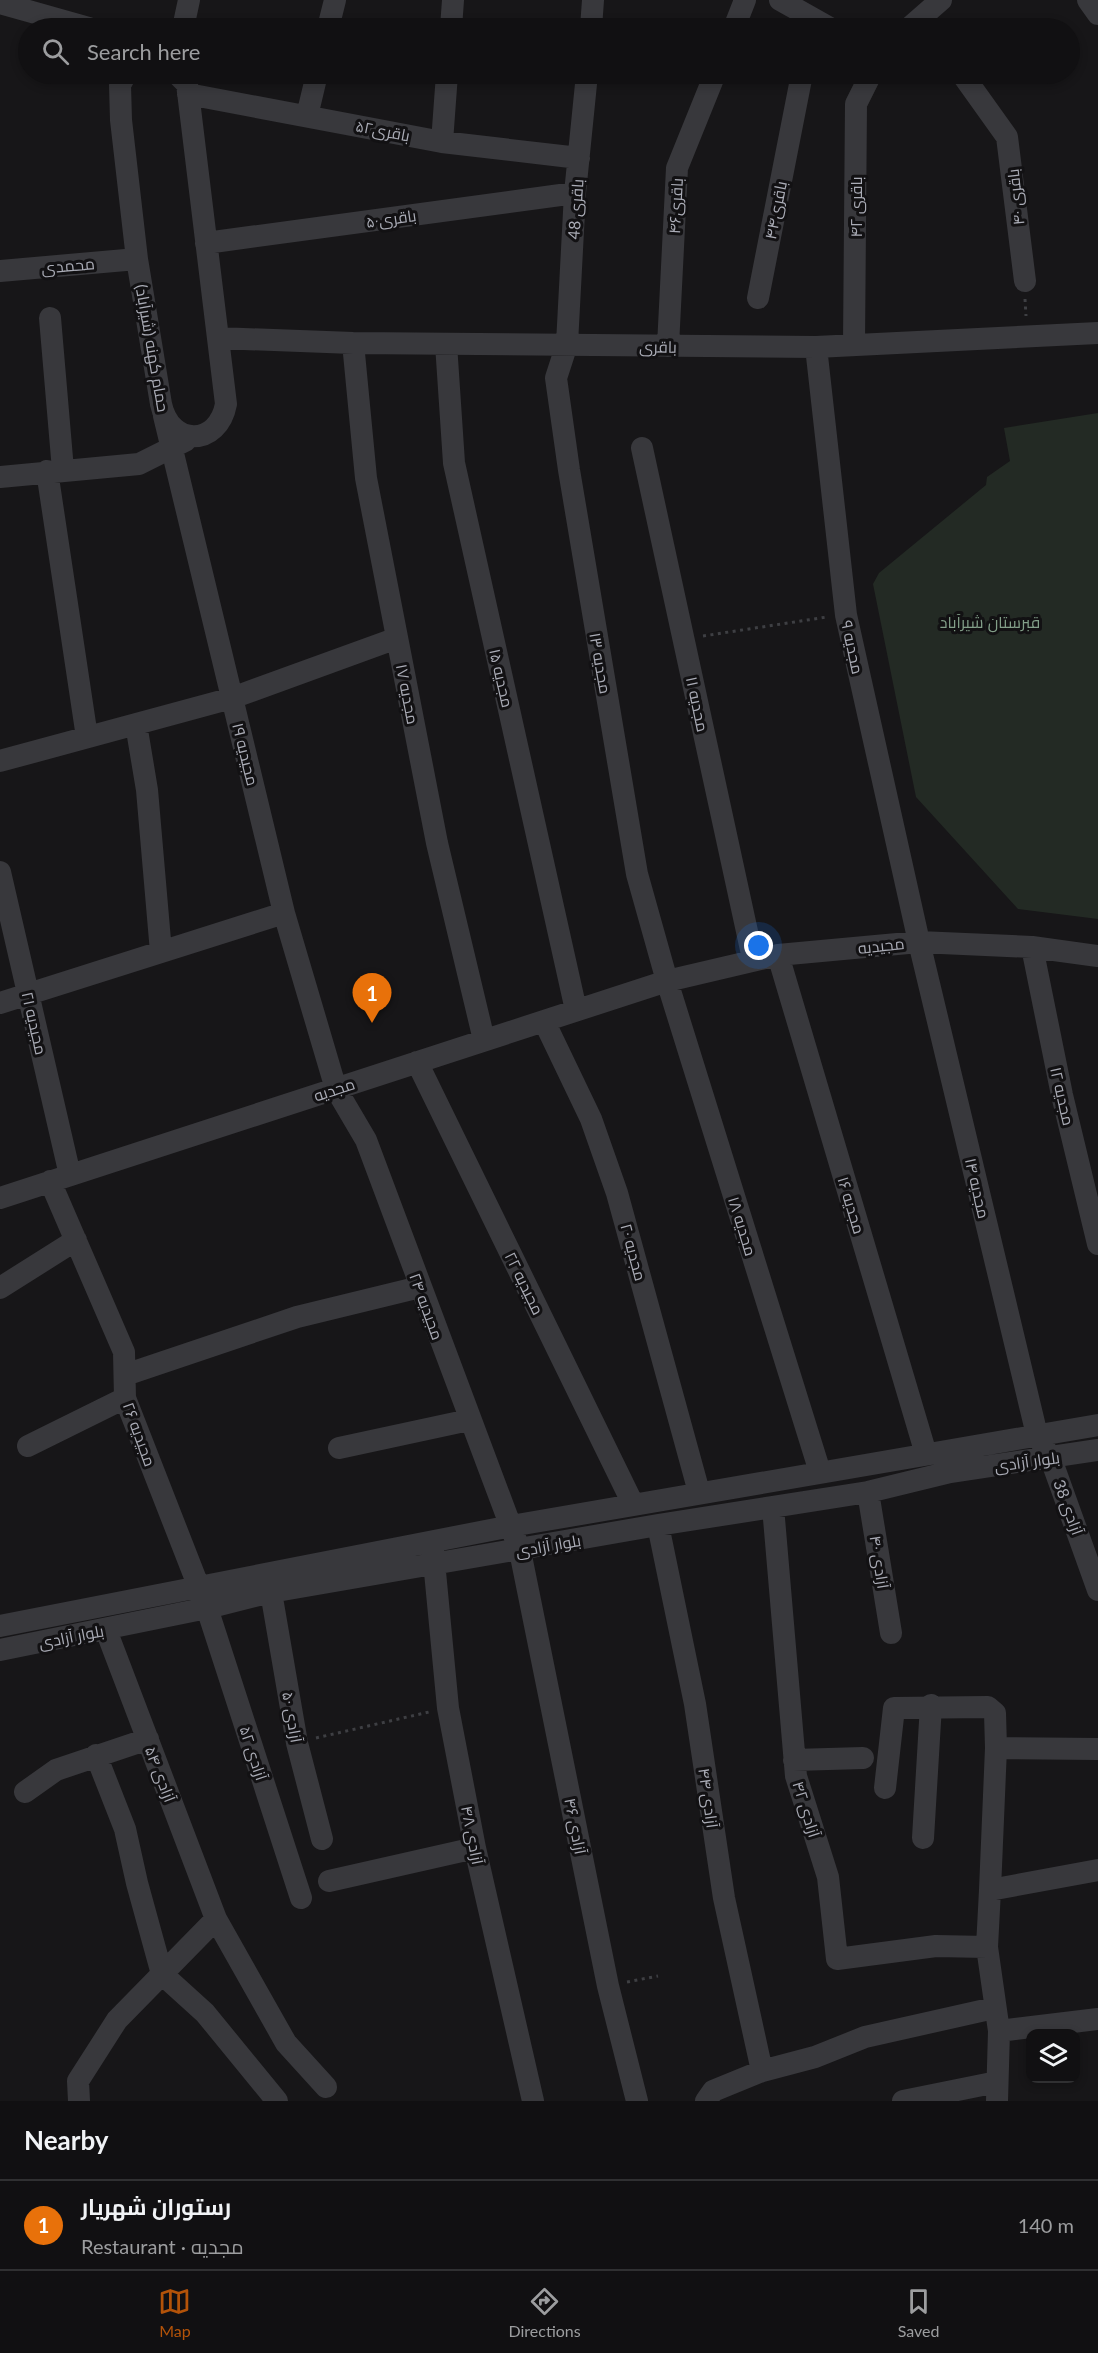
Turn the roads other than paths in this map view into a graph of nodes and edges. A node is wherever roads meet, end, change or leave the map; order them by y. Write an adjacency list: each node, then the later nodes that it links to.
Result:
1 (189, 0): 12 (street)
2 (335, 0): 13 (street)
3 (453, 0): 14 (street)
4 (593, 0): 15 (street)
5 (746, 0): 16 (street)
6 (780, 0): 17 (street)
7 (941, 0): 18 (street)
8 (1088, 0): 10 (street)
9 (0, 3): 11 (street)
10 (1098, 14)
11 (54, 18)
12 (185, 18)
13 (330, 18)
14 (452, 18)
15 (592, 18)
16 (738, 18)
17 (807, 18)
18 (926, 18)
19 (121, 84): 34 (street, حمام کهنه (شیرآباد))
20 (187, 84): 28 (street)
21 (315, 84): 29 (street)
22 (446, 84): 30 (street)
23 (585, 84): 31 (street, باقری 48)
24 (711, 84): 45 (street, باقری۴۶)
25 (800, 84): 37 (street, باقری۴۴)
26 (866, 84): 44 (street, باقری ۴۲)
27 (969, 84): 36 (street, باقری ۴۰)
28 (188, 94): 29 (street, باقری۵۲); 33 (street)
29 (307, 116): 30 (street, باقری۵۲)
30 (442, 142): 31 (street, باقری۵۲)
31 (579, 158): 32 (street, باقری 48)
32 (575, 193): 33 (street, باقری۵۰); 43 (street, باقری 48)
33 (206, 243): 40 (street)
34 (137, 259): 35 (street, محمدی); 47 (street, حمام کهنه (شیرآباد))
35 (0, 271)
36 (1024, 281)
37 (758, 298)
38 (50, 318): 51 (street)
39 (1098, 333): 44 (street, باقری)
40 (218, 338): 41 (street, باقری); 48 (street)
41 (353, 343): 42 (street, باقری); 53 (street, مجدیه ۱۷)
42 (446, 344): 43 (street, باقری); 69 (street, مجدیه ۱۵)
43 (567, 344): 45 (street, باقری); 66 (street, مجدیه ۱۳)
44 (854, 344): 46 (street, باقری)
45 (668, 346): 46 (street, باقری)
46 (816, 346): 60 (street, مجدیه ۹)
47 (164, 416): 48 (street, حمام کهنه (شیرآباد)); 49 (street, مجیدیه ۱۹)
48 (194, 436): 49 (street)
49 (172, 448): 51 (street); 54 (street, مجیدیه ۱۹)
50 (642, 448): 65 (street, مجدیه ۱۱)
51 (55, 471): 52 (street); 56 (street)
52 (0, 477)
53 (397, 638): 54 (street); 71 (street, مجدیه ۱۷)
54 (232, 698): 55 (street); 59 (street, مجیدیه ۱۹)
55 (136, 724): 56 (street); 62 (street)
56 (87, 737): 57 (street)
57 (0, 761)
58 (0, 872): 67 (street, مجیدیه ۲۱)
59 (284, 913): 62 (street); 73 (street, مجیدیه ۱۹)
60 (919, 942): 61 (street, مجیدیه); 63 (street, مجیدیه); 83 (street, مجدیه ۱۴)
61 (1032, 947): 64 (street, مجیدیه); 77 (street, مجدیه ۱۲)
62 (161, 952): 67 (street)
63 (778, 955): 65 (street, مجیدیه); 87 (street, مجدیه ۱۶)
64 (1098, 956)
65 (753, 959): 66 (street, مجیدیه)
66 (667, 981): 69 (street, مجدیه); 90 (street, مجدیه ۱۸)
67 (29, 994): 68 (street); 74 (street, مجیدیه ۲۱)
68 (0, 1003)
69 (576, 1010): 70 (street, مجدیه)
70 (544, 1021): 71 (street, مجدیه); 92 (street, مجدیه ۲۰)
71 (484, 1040): 72 (street, مجدیه)
72 (417, 1062): 73 (street, مجدیه); 94 (street, مجیدیه ۲۲)
73 (336, 1089): 74 (street, مجدیه); 78 (street, مجیدیه ۲۴)
74 (60, 1178): 75 (street, مجدیه); 76 (street, مجیدیه ۲۶)
75 (0, 1198)
76 (76, 1240): 79 (street); 80 (street, مجیدیه ۲۶)
77 (1098, 1244)
78 (420, 1287): 80 (street); 81 (street, مجیدیه ۲۴)
79 (0, 1288)
80 (125, 1387): 84 (street); 101 (street, مجیدیه ۲۶)
81 (469, 1420): 85 (street); 97 (street, مجیدیه ۲۴)
82 (1098, 1425): 83 (street, بلوار آزادی)
83 (1037, 1435): 87 (street, بلوار آزادی); 88 (street, مجدیه ۱۴)
84 (28, 1446)
85 (339, 1448)
86 (1098, 1450): 88 (street, بلوار آزادی)
87 (926, 1454): 89 (street, بلوار آزادی)
88 (1051, 1459): 91 (street, بلوار آزادی); 102 (street, آزادی 38)
89 (890, 1460): 90 (street, بلوار آزادی); 91 (street)
90 (820, 1472): 92 (street, بلوار آزادی)
91 (896, 1485): 93 (street, بلوار آزادی)
92 (699, 1492): 94 (street, بلوار آزادی)
93 (868, 1492): 95 (street, بلوار آزادی); 107 (street, آزادی ۴۰)
94 (633, 1503): 97 (street, بلوار آزادی)
95 (773, 1507): 96 (street, بلوار آزادی); 115 (street, آزادی ۴۲)
96 (658, 1525): 99 (street, بلوار آزادی); 131 (street, آزادی ۴۴)
97 (511, 1526): 98 (street, بلوار آزادی); 99 (street, آزادی ۴۶)
98 (430, 1540): 100 (street, آزادی ۴۸); 101 (street, بلوار آزادی)
99 (520, 1551): 100 (street, بلوار آزادی); 137 (street, آزادی ۴۶)
100 (435, 1564): 103 (street, بلوار آزادی); 120 (street, آزادی ۴۸)
101 (198, 1586): 104 (street, مجیدیه ۲۶); 105 (street, بلوار آزادی)
102 (1098, 1590)
103 (271, 1592): 104 (street, بلوار آزادی); 119 (street, آزادی ۵۰)
104 (207, 1608): 106 (street, بلوار آزادی); 124 (street, آزادی ۵۲)
105 (0, 1626)
106 (106, 1630): 108 (street, بلوار آزادی); 110 (street, آزادی ۵۴)
107 (891, 1633)
108 (0, 1650)
109 (931, 1706): 111 (street); 116 (street); 118 (street)
110 (148, 1739): 113 (street); 125 (street, آزادی ۵۴)
111 (996, 1749): 112 (street); 123 (street)
112 (1098, 1749)
113 (96, 1755): 117 (street); 127 (street)
114 (863, 1758): 115 (street)
115 (794, 1760): 126 (street, آزادی ۴۲)
116 (885, 1788)
117 (25, 1792)
118 (923, 1838)
119 (322, 1839)
120 (475, 1848): 122 (street); 136 (street, آزادی ۴۸)
121 (1098, 1870): 123 (street)
122 (329, 1881)
123 (990, 1890): 126 (street)
124 (301, 1898)
125 (216, 1919): 127 (street); 132 (street, آزادی ۵۴)
126 (987, 1947): 128 (street)
127 (162, 1974): 134 (street); 135 (street)
128 (994, 2008): 130 (street); 131 (street)
129 (1098, 2019): 130 (street)
130 (999, 2031): 133 (street)
131 (762, 2071): 138 (street)
132 (326, 2086)
133 (997, 2092): 139 (street)
134 (79, 2101)
135 (278, 2101)
136 (533, 2101)
137 (637, 2101)
138 (706, 2101)
139 (903, 2101)

